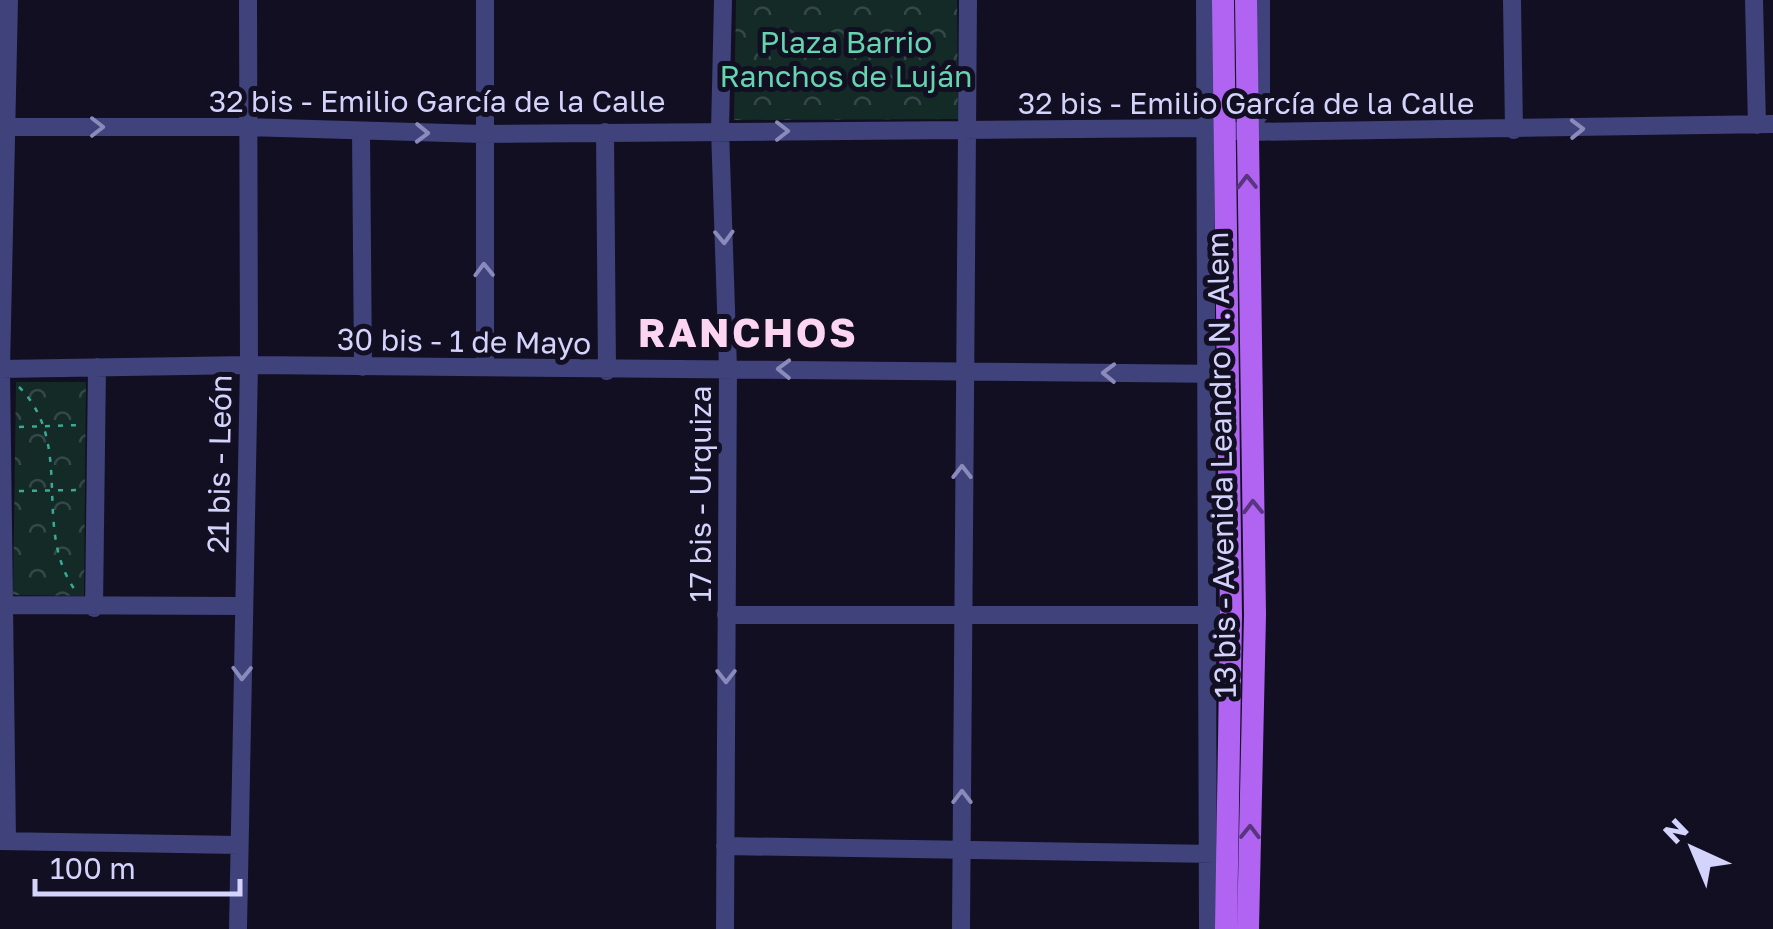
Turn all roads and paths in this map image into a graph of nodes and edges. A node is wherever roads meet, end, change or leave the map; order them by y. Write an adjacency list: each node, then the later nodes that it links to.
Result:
1 (9, 0): 13 (street)
2 (248, 0): 14 (street, 21 bis - León)
3 (485, 0): 21 (street)
4 (723, 0): 16 (street, 17 bis - Urquiza)
5 (968, 0): 20 (street)
6 (1205, 0): 15 (street, 13 bis - Avenida Leandro N. Alem)
7 (1223, 0): 15 (main road, 13 bis - Avenida Leandro N. Alem)
8 (1246, 0): 15 (main road, 13 bis - Avenida Leandro N. Alem)
9 (1262, 0): 15 (street)
10 (1512, 0): 17 (street)
11 (1754, 0): 12 (street)
12 (1765, 125): 17 (street, 32 bis - Emilio García de la Calle, one-way to 12)
13 (4, 127): 14 (street, 32 bis - Emilio García de la Calle, one-way to 14); 27 (street)
14 (248, 127): 18 (street, 32 bis - Emilio García de la Calle); 22 (street, 21 bis - León)
15 (1224, 129): 17 (street, 32 bis - Emilio García de la Calle); 20 (street, 32 bis - Emilio García de la Calle); 30 (main road, 13 bis - Avenida Leandro N. Alem); 43 (main road, 13 bis - Avenida Leandro N. Alem, one-way to 15)
16 (720, 130): 19 (street, 32 bis - Emilio García de la Calle); 20 (street, 32 bis - Emilio García de la Calle, one-way to 20); 26 (street, 17 bis - Urquiza, one-way to 26)
17 (1514, 130)
18 (362, 131): 21 (street, 32 bis - Emilio García de la Calle, one-way to 21); 24 (street)
19 (605, 132): 21 (street, 32 bis - Emilio García de la Calle); 28 (street)
20 (967, 132): 29 (street)
21 (482, 134): 25 (street, one-way to 21)
22 (249, 365): 23 (street, 30 bis - 1 de Mayo); 24 (street, 30 bis - 1 de Mayo); 38 (street, 21 bis - León)
23 (97, 367): 27 (street, 30 bis - 1 de Mayo); 31 (street)
24 (364, 367): 25 (street, 30 bis - 1 de Mayo)
25 (485, 367): 28 (street, 30 bis - 1 de Mayo)
26 (728, 368): 28 (street, 30 bis - 1 de Mayo); 29 (street, 30 bis - 1 de Mayo, one-way to 26); 41 (street, 17 bis - Urquiza)
27 (0, 369): 32 (path); 33 (street)
28 (607, 371)
29 (963, 371): 30 (street, 30 bis - 1 de Mayo, one-way to 29); 40 (street, one-way to 29)
30 (1218, 374): 42 (street, 13 bis - Avenida Leandro N. Alem); 44 (main road, 13 bis - Avenida Leandro N. Alem)
31 (96, 424): 32 (path); 35 (street)
32 (44, 426): 33 (path); 34 (path)
33 (2, 428): 36 (street)
34 (52, 490): 35 (path); 36 (path); 39 (path)
35 (95, 490): 39 (street)
36 (3, 491): 37 (street)
37 (2, 606): 39 (street); 45 (street)
38 (244, 606): 39 (street); 46 (street, 21 bis - León, one-way to 46)
39 (94, 608)
40 (962, 614): 41 (street); 42 (street); 48 (street, one-way to 40)
41 (726, 615): 47 (street, 17 bis - Urquiza, one-way to 47)
42 (1206, 615): 44 (street); 49 (street, 13 bis - Avenida Leandro N. Alem)
43 (1255, 615): 44 (street); 55 (main road, 13 bis - Avenida Leandro N. Alem, one-way to 43)
44 (1231, 616): 49 (main road, 13 bis - Avenida Leandro N. Alem)
45 (4, 841): 46 (street)
46 (238, 846): 50 (street, 21 bis - León)
47 (725, 846): 48 (street); 51 (street, 17 bis - Urquiza)
48 (962, 850): 49 (street); 52 (street)
49 (1216, 854): 53 (street, 13 bis - Avenida Leandro N. Alem); 54 (main road, 13 bis - Avenida Leandro N. Alem)
50 (238, 929)
51 (725, 929)
52 (961, 929)
53 (1208, 929)
54 (1226, 929)
55 (1248, 929)

